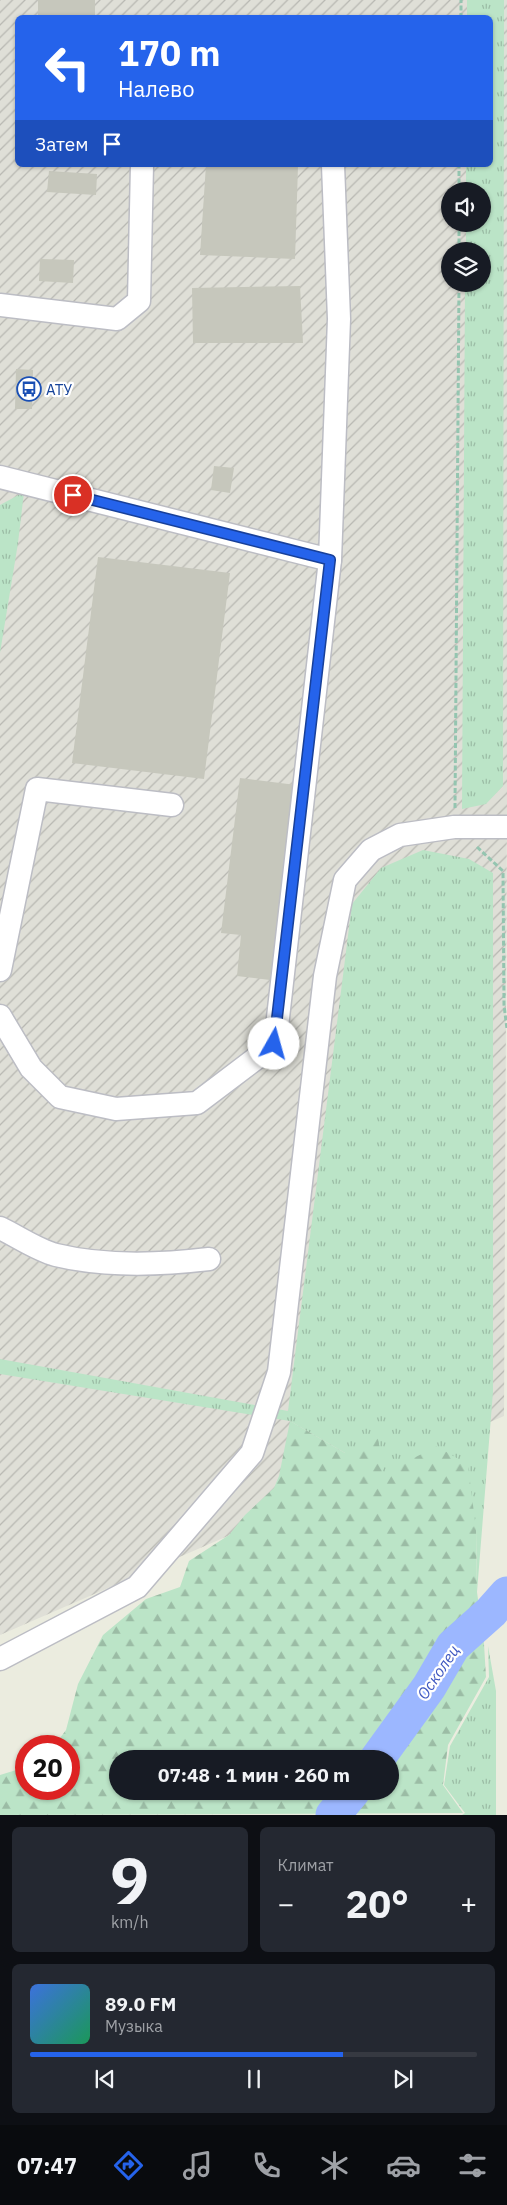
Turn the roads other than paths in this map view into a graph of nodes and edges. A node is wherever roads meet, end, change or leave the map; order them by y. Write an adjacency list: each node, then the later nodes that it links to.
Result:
1 (142, 167): 3 (lane)
2 (333, 167): 5 (lane)
3 (0, 305)
4 (0, 477): 5 (lane)
5 (330, 560): 9 (lane)
6 (172, 805): 8 (lane)
7 (507, 827): 12 (lane)
8 (0, 970)
9 (0, 1016)
10 (0, 1228): 11 (lane)
11 (209, 1258)
12 (0, 1659)

